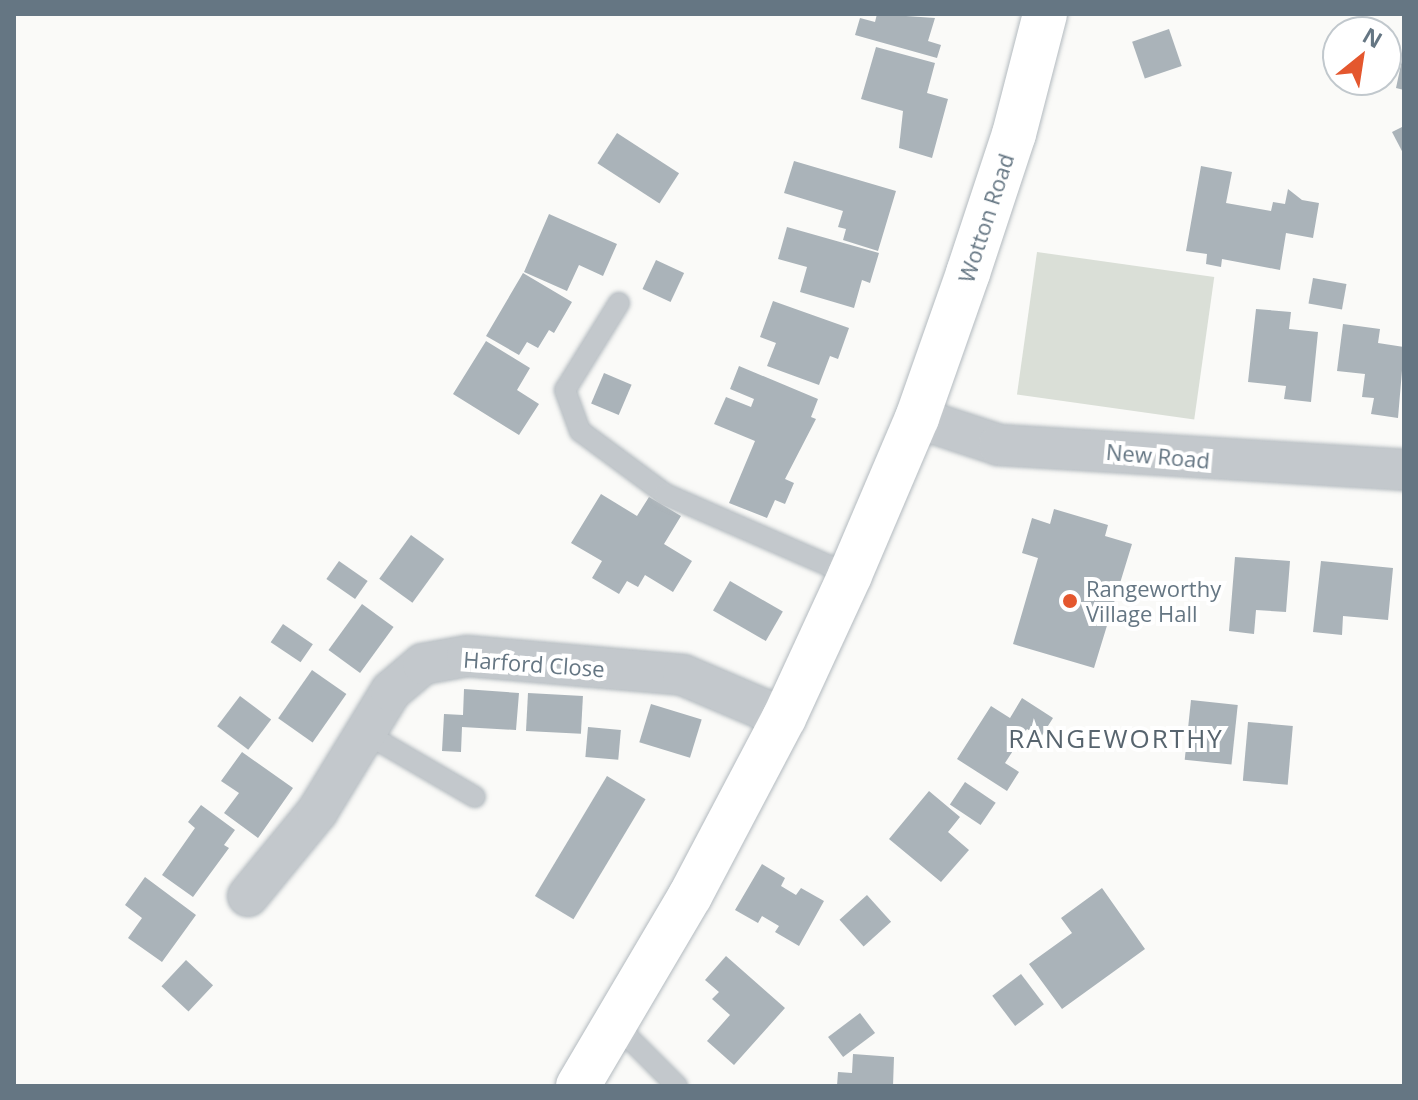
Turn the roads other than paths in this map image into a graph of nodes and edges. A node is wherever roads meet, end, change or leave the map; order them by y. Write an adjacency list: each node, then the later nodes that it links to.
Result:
1 (1045, 14): 3 (main road, Wotton Road)
2 (619, 303): 5 (lane)
3 (917, 418): 4 (street, New Road); 5 (main road, Wotton Road)
4 (1404, 470)
5 (850, 575): 6 (main road, Wotton Road)
6 (784, 718): 7 (street, Harford Close); 10 (main road, Wotton Road)
7 (365, 733): 8 (lane); 9 (street, Harford Close)
8 (475, 797)
9 (248, 896)
10 (615, 1024): 11 (main road, Wotton Road); 12 (lane)
11 (578, 1086)
12 (677, 1086)

